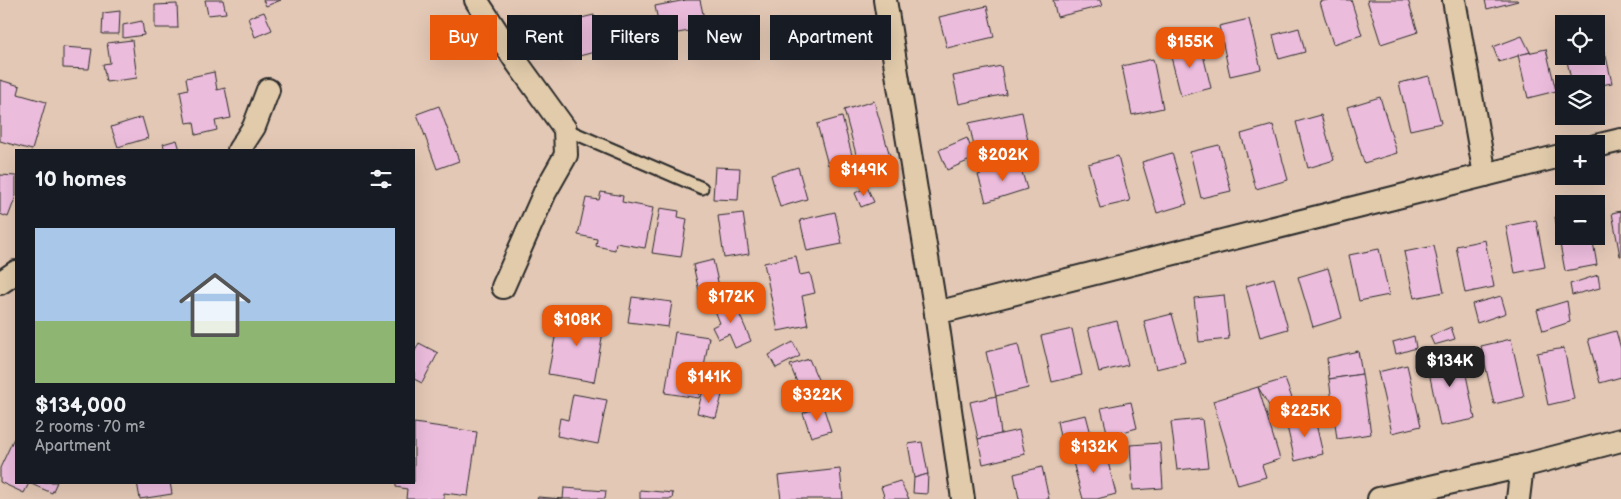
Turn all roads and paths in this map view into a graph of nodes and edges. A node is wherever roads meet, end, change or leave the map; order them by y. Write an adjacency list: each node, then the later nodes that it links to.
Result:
1 (476, 0): 5 (street)
2 (885, 0): 15 (street)
3 (1454, 0): 10 (street)
4 (268, 90): 8 (street)
5 (564, 129): 11 (lane); 14 (street)
6 (1621, 140): 7 (street)
7 (1605, 144)
8 (240, 149)
9 (1555, 157): 10 (street)
10 (1486, 174): 15 (street)
11 (702, 188)
12 (15, 273): 13 (street)
13 (0, 283)
14 (503, 287)
15 (936, 313): 18 (street)
16 (1621, 440): 17 (street)
17 (1522, 466): 19 (street); 20 (street)
18 (963, 499)
19 (1379, 499)
20 (1518, 499)

